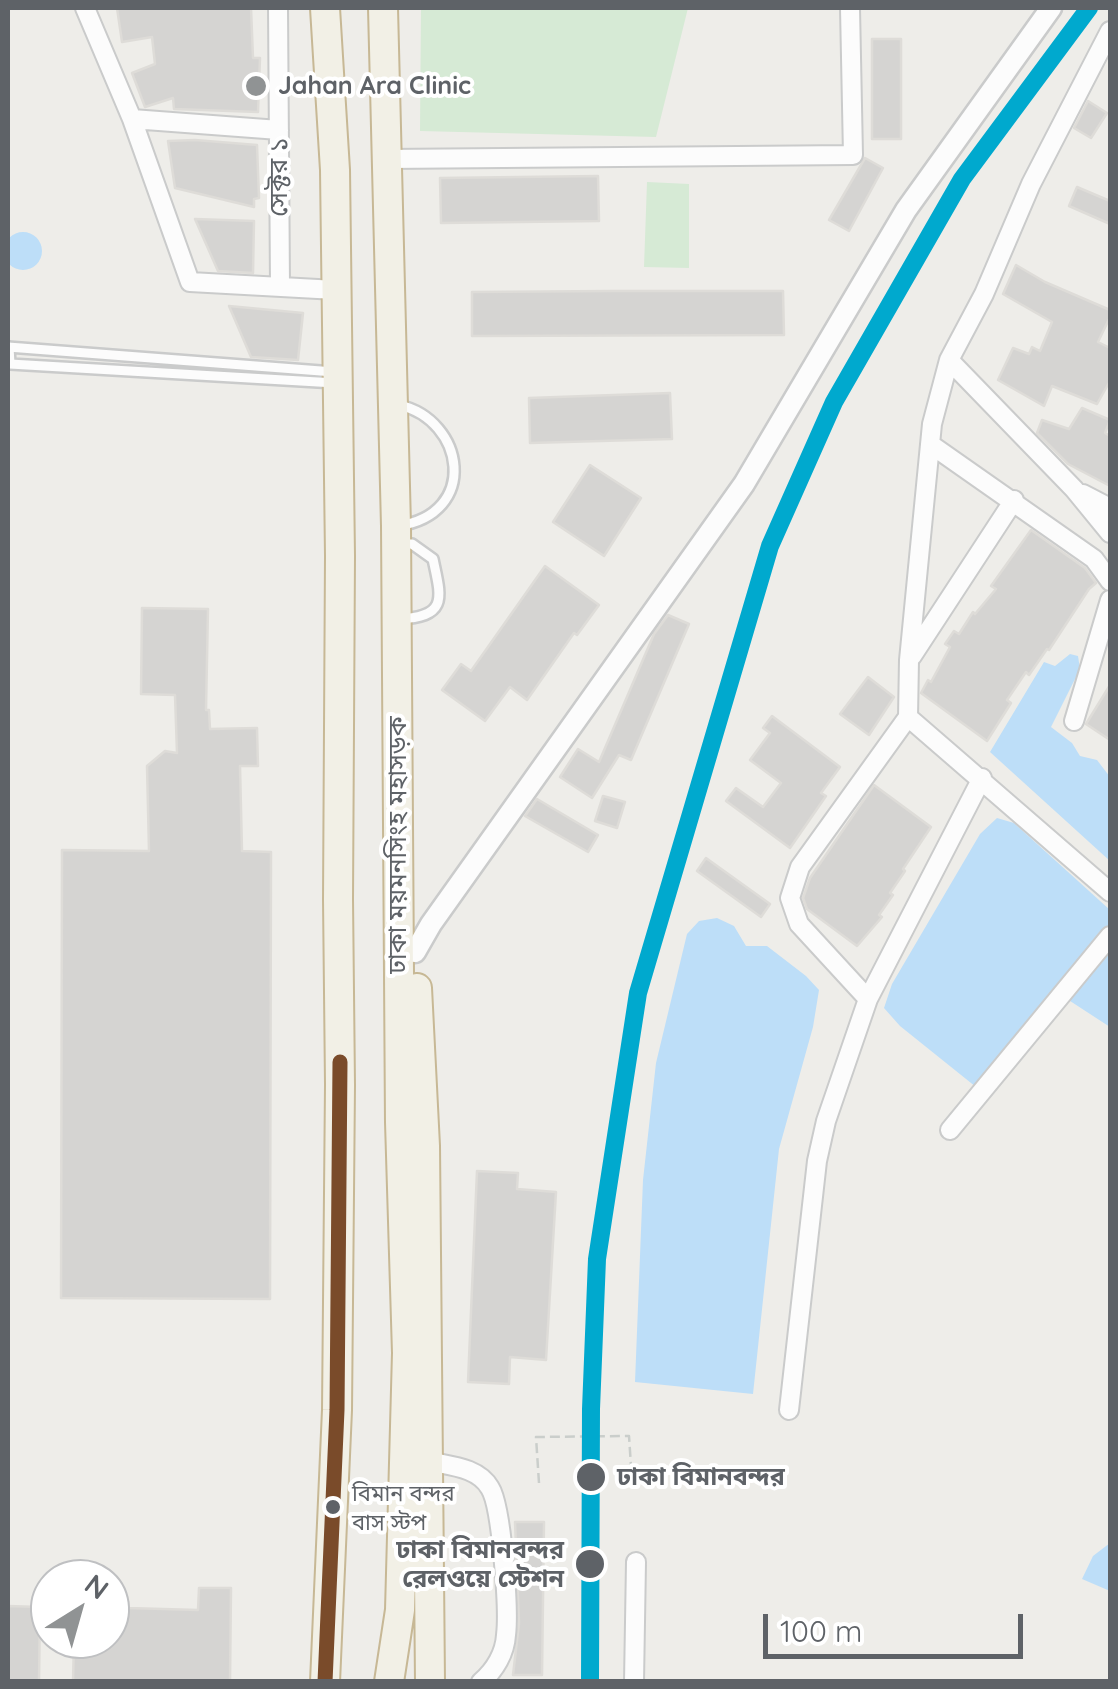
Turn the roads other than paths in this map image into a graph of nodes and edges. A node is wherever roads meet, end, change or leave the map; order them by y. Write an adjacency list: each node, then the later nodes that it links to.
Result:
1 (85, 8): 8 (street)
2 (278, 8): 9 (street, সেক্টর ১)
3 (326, 8): 12 (highway)
4 (383, 8): 10 (highway, ঢাকা ময়মনসিংহ মহাসড়ক)
5 (850, 8): 10 (street)
6 (1051, 8): 33 (street)
7 (1110, 32): 14 (street)
8 (132, 119): 9 (street); 11 (street)
9 (278, 130): 11 (street, সেক্টর ১)
10 (387, 159): 16 (highway, ঢাকা ময়মনসিংহ মহাসড়ক)
11 (280, 286): 12 (street)
12 (336, 290): 15 (highway)
13 (8, 347): 15 (lane); 15 (lane)
14 (949, 360): 17 (street); 18 (street)
15 (337, 378): 39 (highway)
16 (392, 404): 22 (highway, ঢাকা ময়মনসিংহ মহাসড়ক); 22 (lane)
17 (930, 444): 19 (street); 26 (street)
18 (1074, 489): 20 (street); 21 (street)
19 (1014, 500): 23 (street); 26 (street)
20 (1110, 508)
21 (1110, 532)
22 (396, 535): 25 (highway, ঢাকা ময়মনসিংহ মহাসড়ক); 25 (lane)
23 (1110, 581)
24 (1110, 600): 28 (street)
25 (397, 620): 30 (highway, ঢাকা ময়মনসিংহ মহাসড়ক)
26 (909, 660): 27 (street)
27 (908, 717): 29 (street); 34 (street)
28 (1074, 721)
29 (982, 778): 31 (street); 34 (street)
30 (398, 889): 33 (highway); 40 (highway, ঢাকা ময়মনসিংহ মহাসড়ক)
31 (1110, 892)
32 (1110, 936): 35 (street)
33 (415, 952): 37 (highway)
34 (868, 999): 36 (street)
35 (950, 1130)
36 (789, 1410)
37 (428, 1461): 41 (highway); 42 (street)
38 (636, 1562): 43 (street)
39 (325, 1682)
40 (389, 1682)
41 (430, 1682)
42 (481, 1682)
43 (634, 1682)

